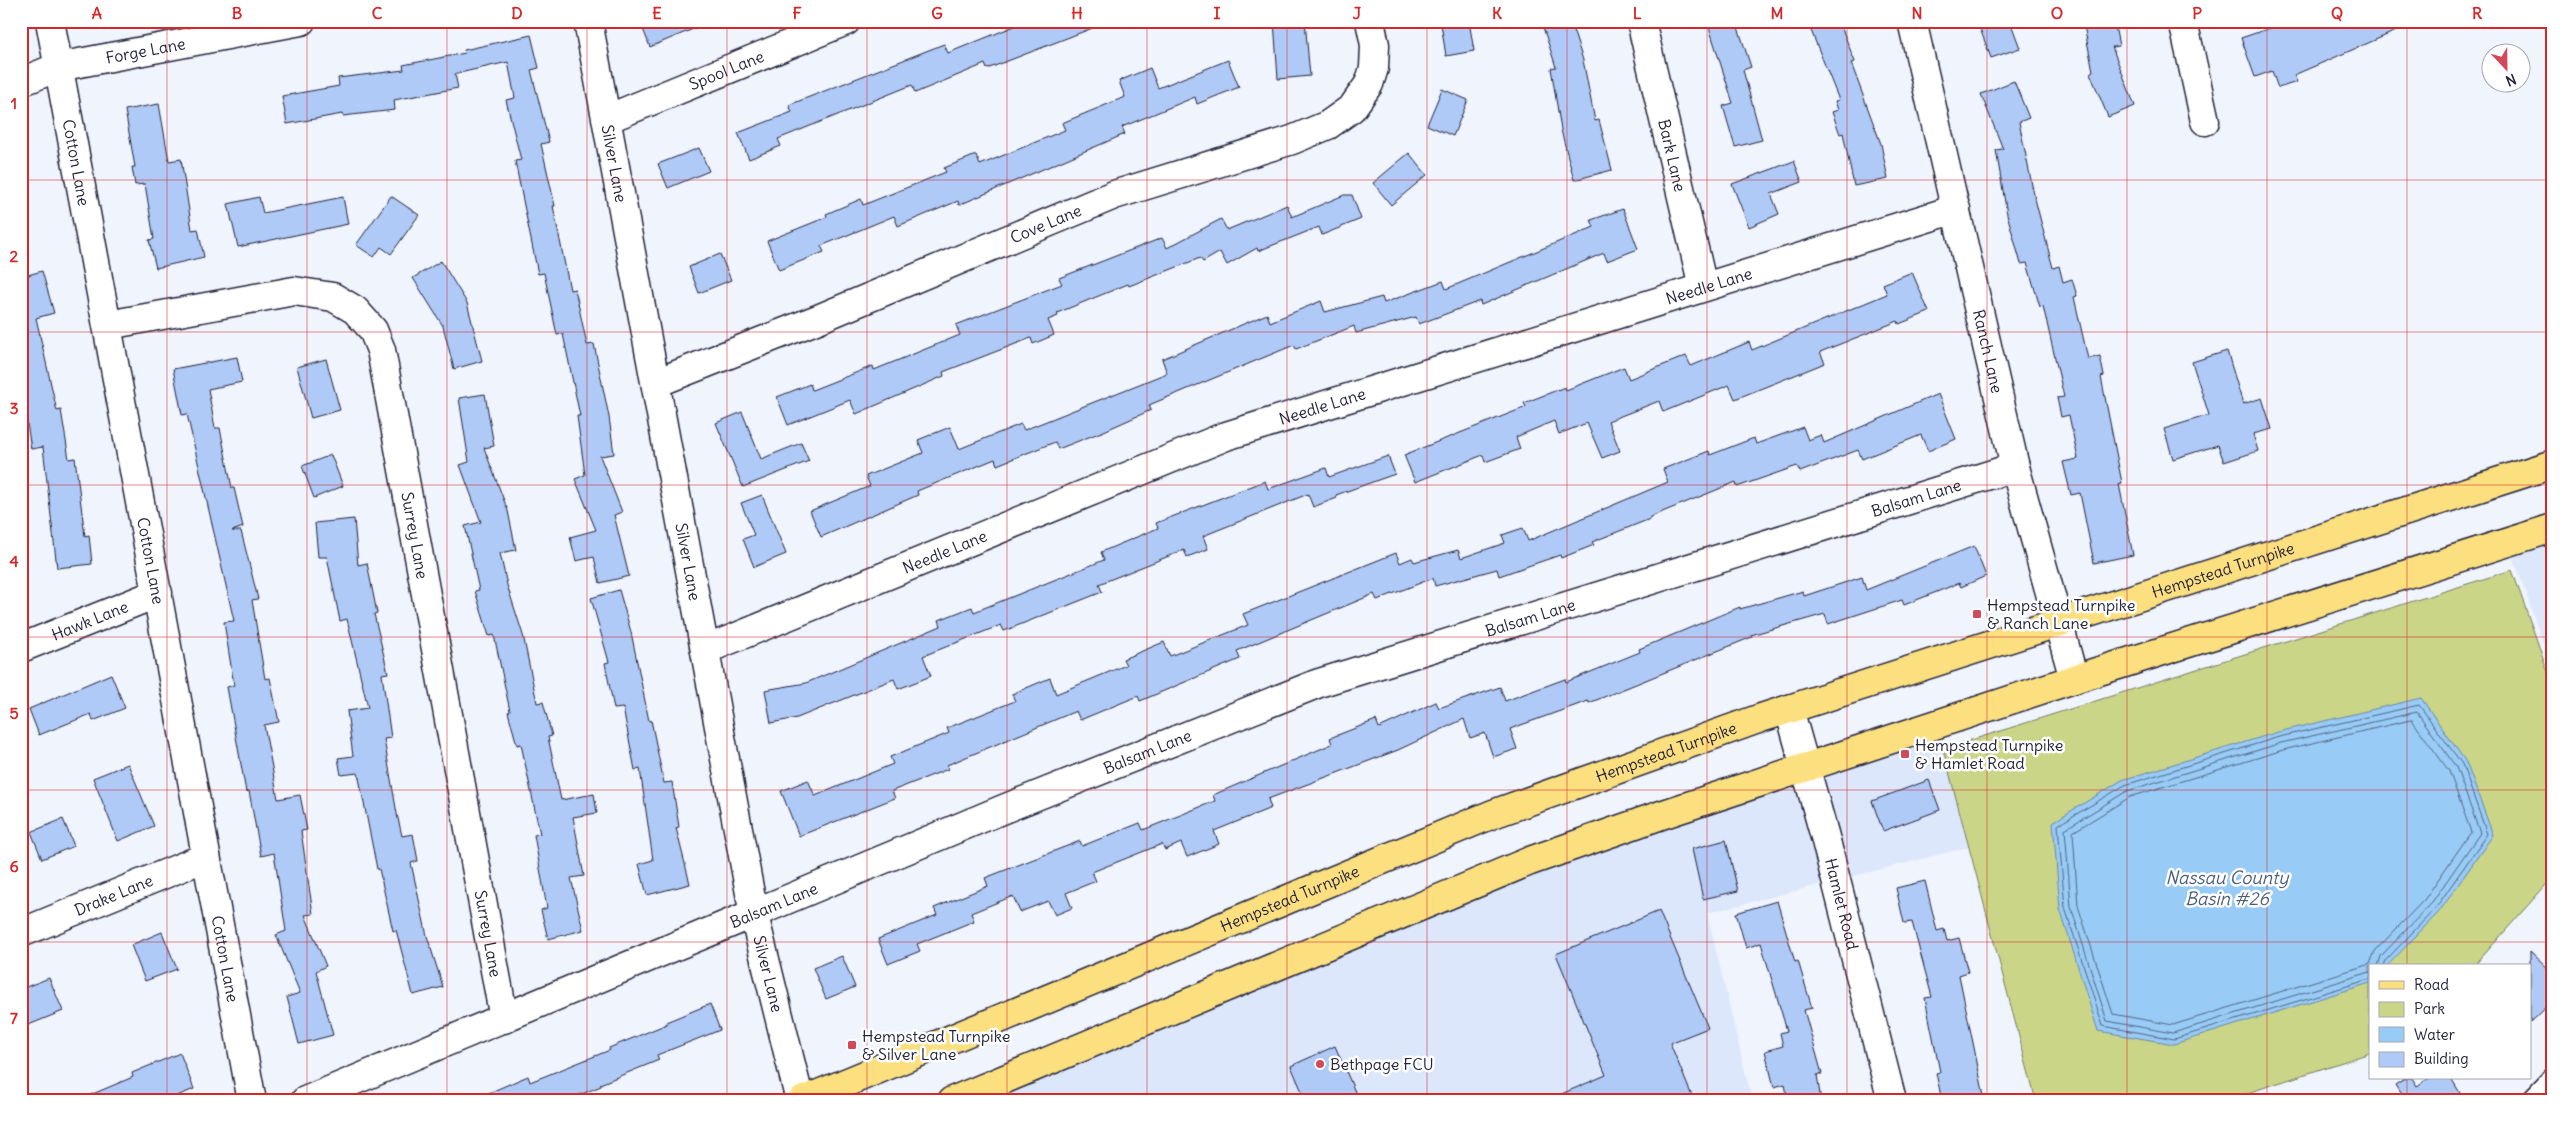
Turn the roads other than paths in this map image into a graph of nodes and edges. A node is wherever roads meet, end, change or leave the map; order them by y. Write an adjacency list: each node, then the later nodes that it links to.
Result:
1 (50, 21): 9 (street, Cotton Lane)
2 (301, 21): 9 (street, Forge Lane)
3 (588, 21): 11 (street, Silver Lane)
4 (846, 21): 11 (street, Spool Lane)
5 (1370, 21): 16 (street, Cove Lane)
6 (1641, 21): 14 (street, Bark Lane)
7 (1912, 21): 13 (street, Ranch Lane)
8 (2183, 21): 12 (street)
9 (58, 67): 10 (street, Forge Lane); 15 (street, Cotton Lane)
10 (21, 82)
11 (607, 119): 16 (street, Silver Lane)
12 (2205, 121)
13 (1956, 209): 14 (street, Needle Lane); 18 (street, Ranch Lane)
14 (1703, 287): 23 (street, Needle Lane)
15 (108, 325): 20 (street, Cotton Lane); 30 (street, Surrey Lane)
16 (656, 384): 23 (street, Silver Lane)
17 (2553, 464): 21 (main road, Hempstead Turnpike)
18 (2014, 467): 21 (street, Ranch Lane); 28 (street, Balsam Lane)
19 (2553, 528): 24 (main road)
20 (158, 593): 22 (street, Hawk Lane); 27 (street, Cotton Lane)
21 (2057, 623): 24 (street, Ranch Lane); 25 (main road, Hempstead Turnpike)
22 (21, 648)
23 (705, 650): 28 (street, Silver Lane)
24 (2074, 680): 26 (main road)
25 (1789, 709): 26 (street, Hamlet Road); 34 (main road, Hempstead Turnpike)
26 (1806, 769): 35 (main road); 36 (street, Hamlet Road)
27 (206, 857): 29 (street, Drake Lane); 32 (street, Cotton Lane)
28 (754, 915): 30 (street, Balsam Lane); 34 (street, Silver Lane)
29 (21, 933)
30 (504, 1019): 33 (street, Balsam Lane)
31 (2553, 1082): 37 (street)
32 (252, 1101)
33 (305, 1101)
34 (801, 1101)
35 (952, 1101)
36 (1892, 1101)
37 (2536, 1101)

